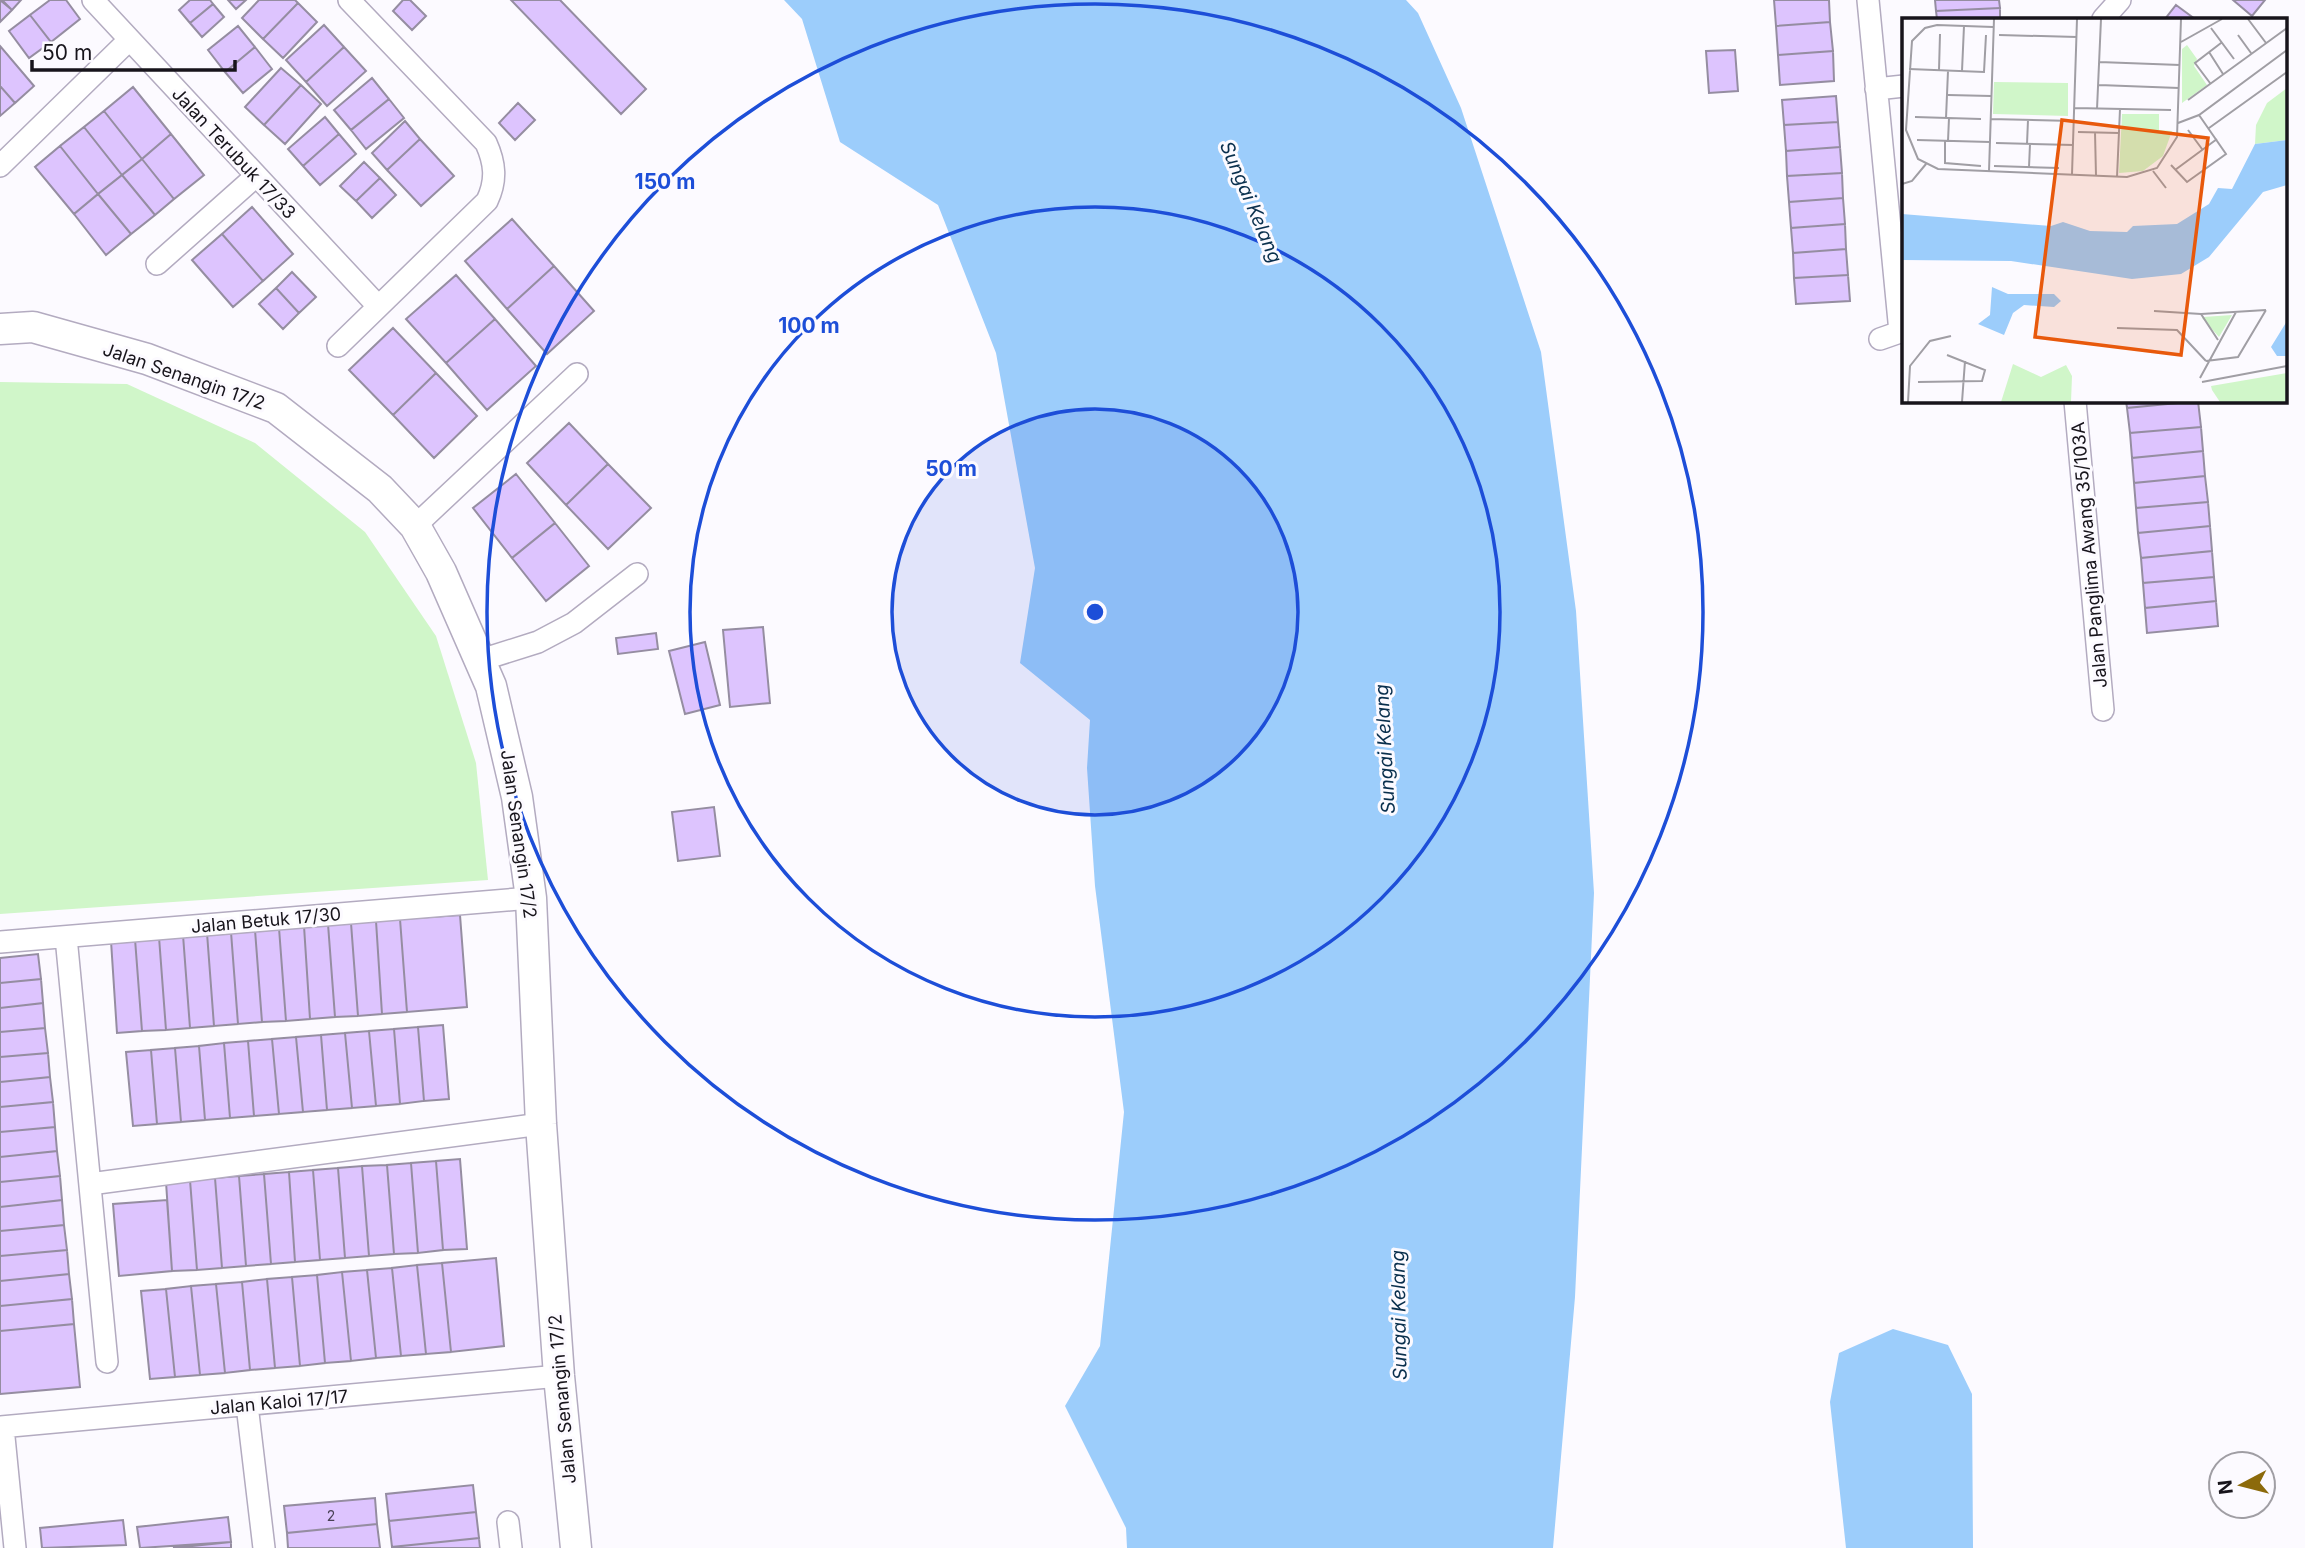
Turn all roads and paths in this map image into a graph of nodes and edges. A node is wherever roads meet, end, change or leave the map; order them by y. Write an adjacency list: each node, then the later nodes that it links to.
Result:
1 (93, 0): 6 (street, Jalan Terubuk 17/33)
2 (349, 0): 12 (street)
3 (1868, 0): 8 (street)
4 (2120, 0): 5 (street)
5 (2104, 18)
6 (128, 41): 9 (street); 10 (street, Jalan Terubuk 17/33)
7 (1902, 86): 8 (street)
8 (1876, 89): 14 (street)
9 (0, 166)
10 (256, 176): 11 (street); 12 (street, Jalan Terubuk 17/33)
11 (157, 264)
12 (377, 305): 15 (street)
13 (0, 329): 18 (street, Jalan Senangin 17/2)
14 (1880, 339)
15 (338, 346)
16 (577, 374): 18 (street)
17 (2075, 402): 21 (street, Jalan Panglima Awang 35/103A)
18 (415, 526): 20 (street, Jalan Senangin 17/2)
19 (637, 573): 20 (street)
20 (481, 660): 22 (street, Jalan Senangin 17/2)
21 (2103, 710)
22 (531, 898): 23 (street, Jalan Betuk 17/30); 25 (street, Jalan Senangin 17/2)
23 (66, 937): 24 (street, Jalan Betuk 17/30); 26 (street)
24 (0, 942)
25 (541, 1124): 26 (street); 28 (street, Jalan Senangin 17/2)
26 (90, 1184): 27 (street)
27 (107, 1362)
28 (559, 1376): 29 (street, Jalan Kaloi 17/17); 35 (street, Jalan Senangin 17/2)
29 (247, 1405): 30 (street, Jalan Kaloi 17/17); 33 (street)
30 (2, 1427): 32 (street)
31 (508, 1522): 34 (street)
32 (15, 1548)
33 (264, 1548)
34 (510, 1548)
35 (576, 1548)

